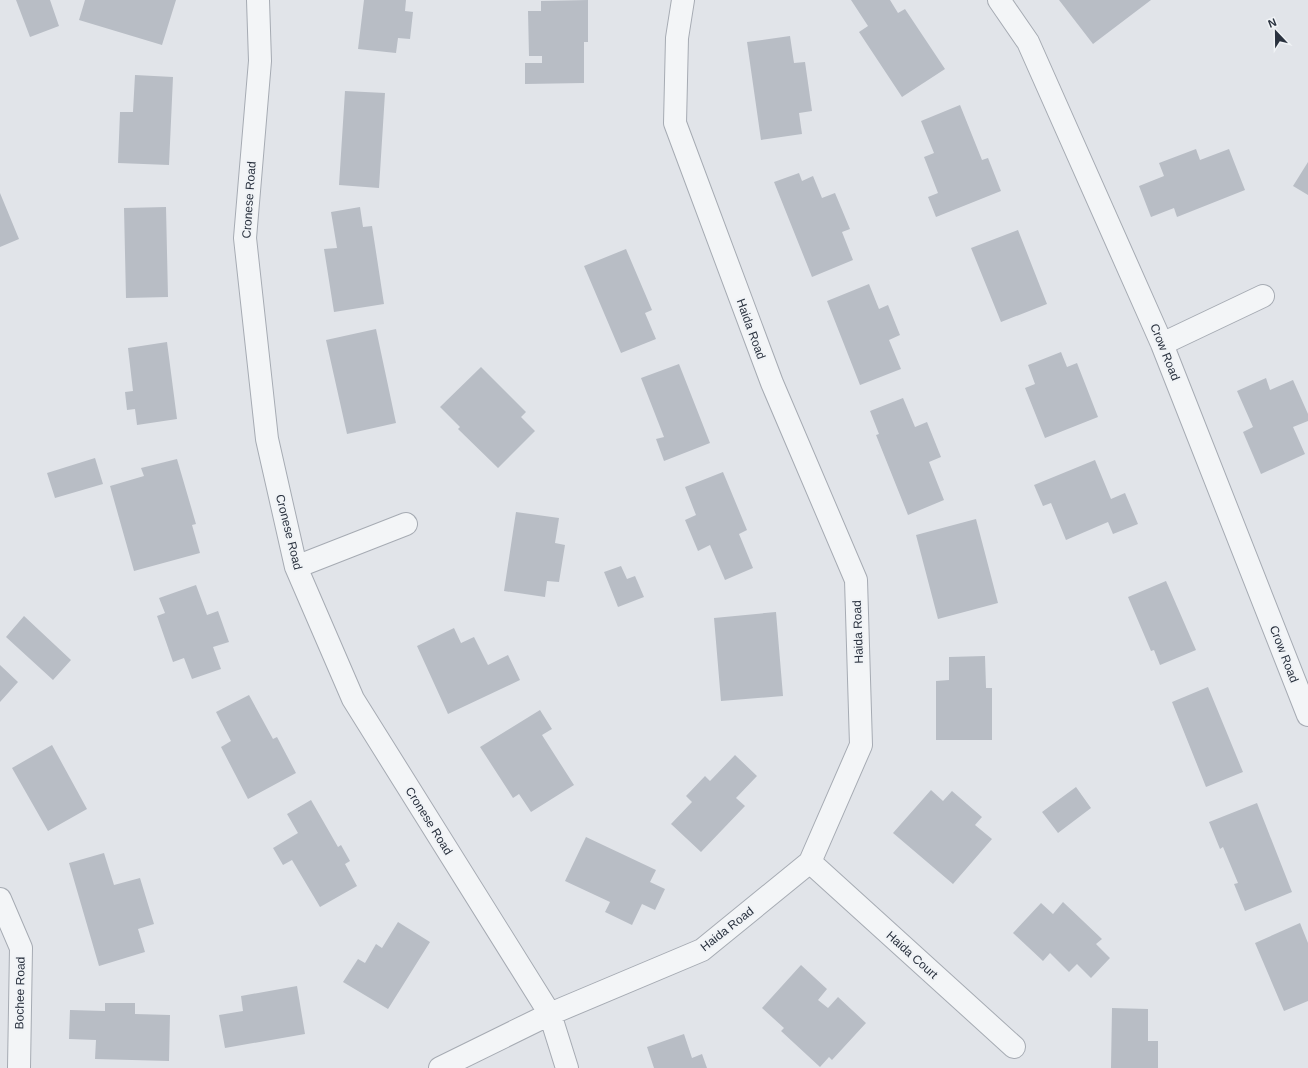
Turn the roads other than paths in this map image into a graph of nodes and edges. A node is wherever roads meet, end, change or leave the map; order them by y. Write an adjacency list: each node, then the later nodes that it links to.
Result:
1 (258, 0): 7 (street, Cronese Road)
2 (683, 0): 9 (street, Haida Road)
3 (999, 0): 5 (street, Crow Road)
4 (1263, 296): 5 (street)
5 (1162, 344): 8 (street, Crow Road)
6 (406, 524): 7 (street)
7 (296, 568): 11 (street, Cronese Road)
8 (1308, 715)
9 (810, 862): 11 (street, Haida Road); 12 (street, Haida Court)
10 (0, 899): 13 (street, Bochee Road)
11 (550, 1014): 14 (street, Haida Road); 15 (street, Cronese Road)
12 (1014, 1047)
13 (19, 1068)
14 (440, 1068)
15 (567, 1068)

